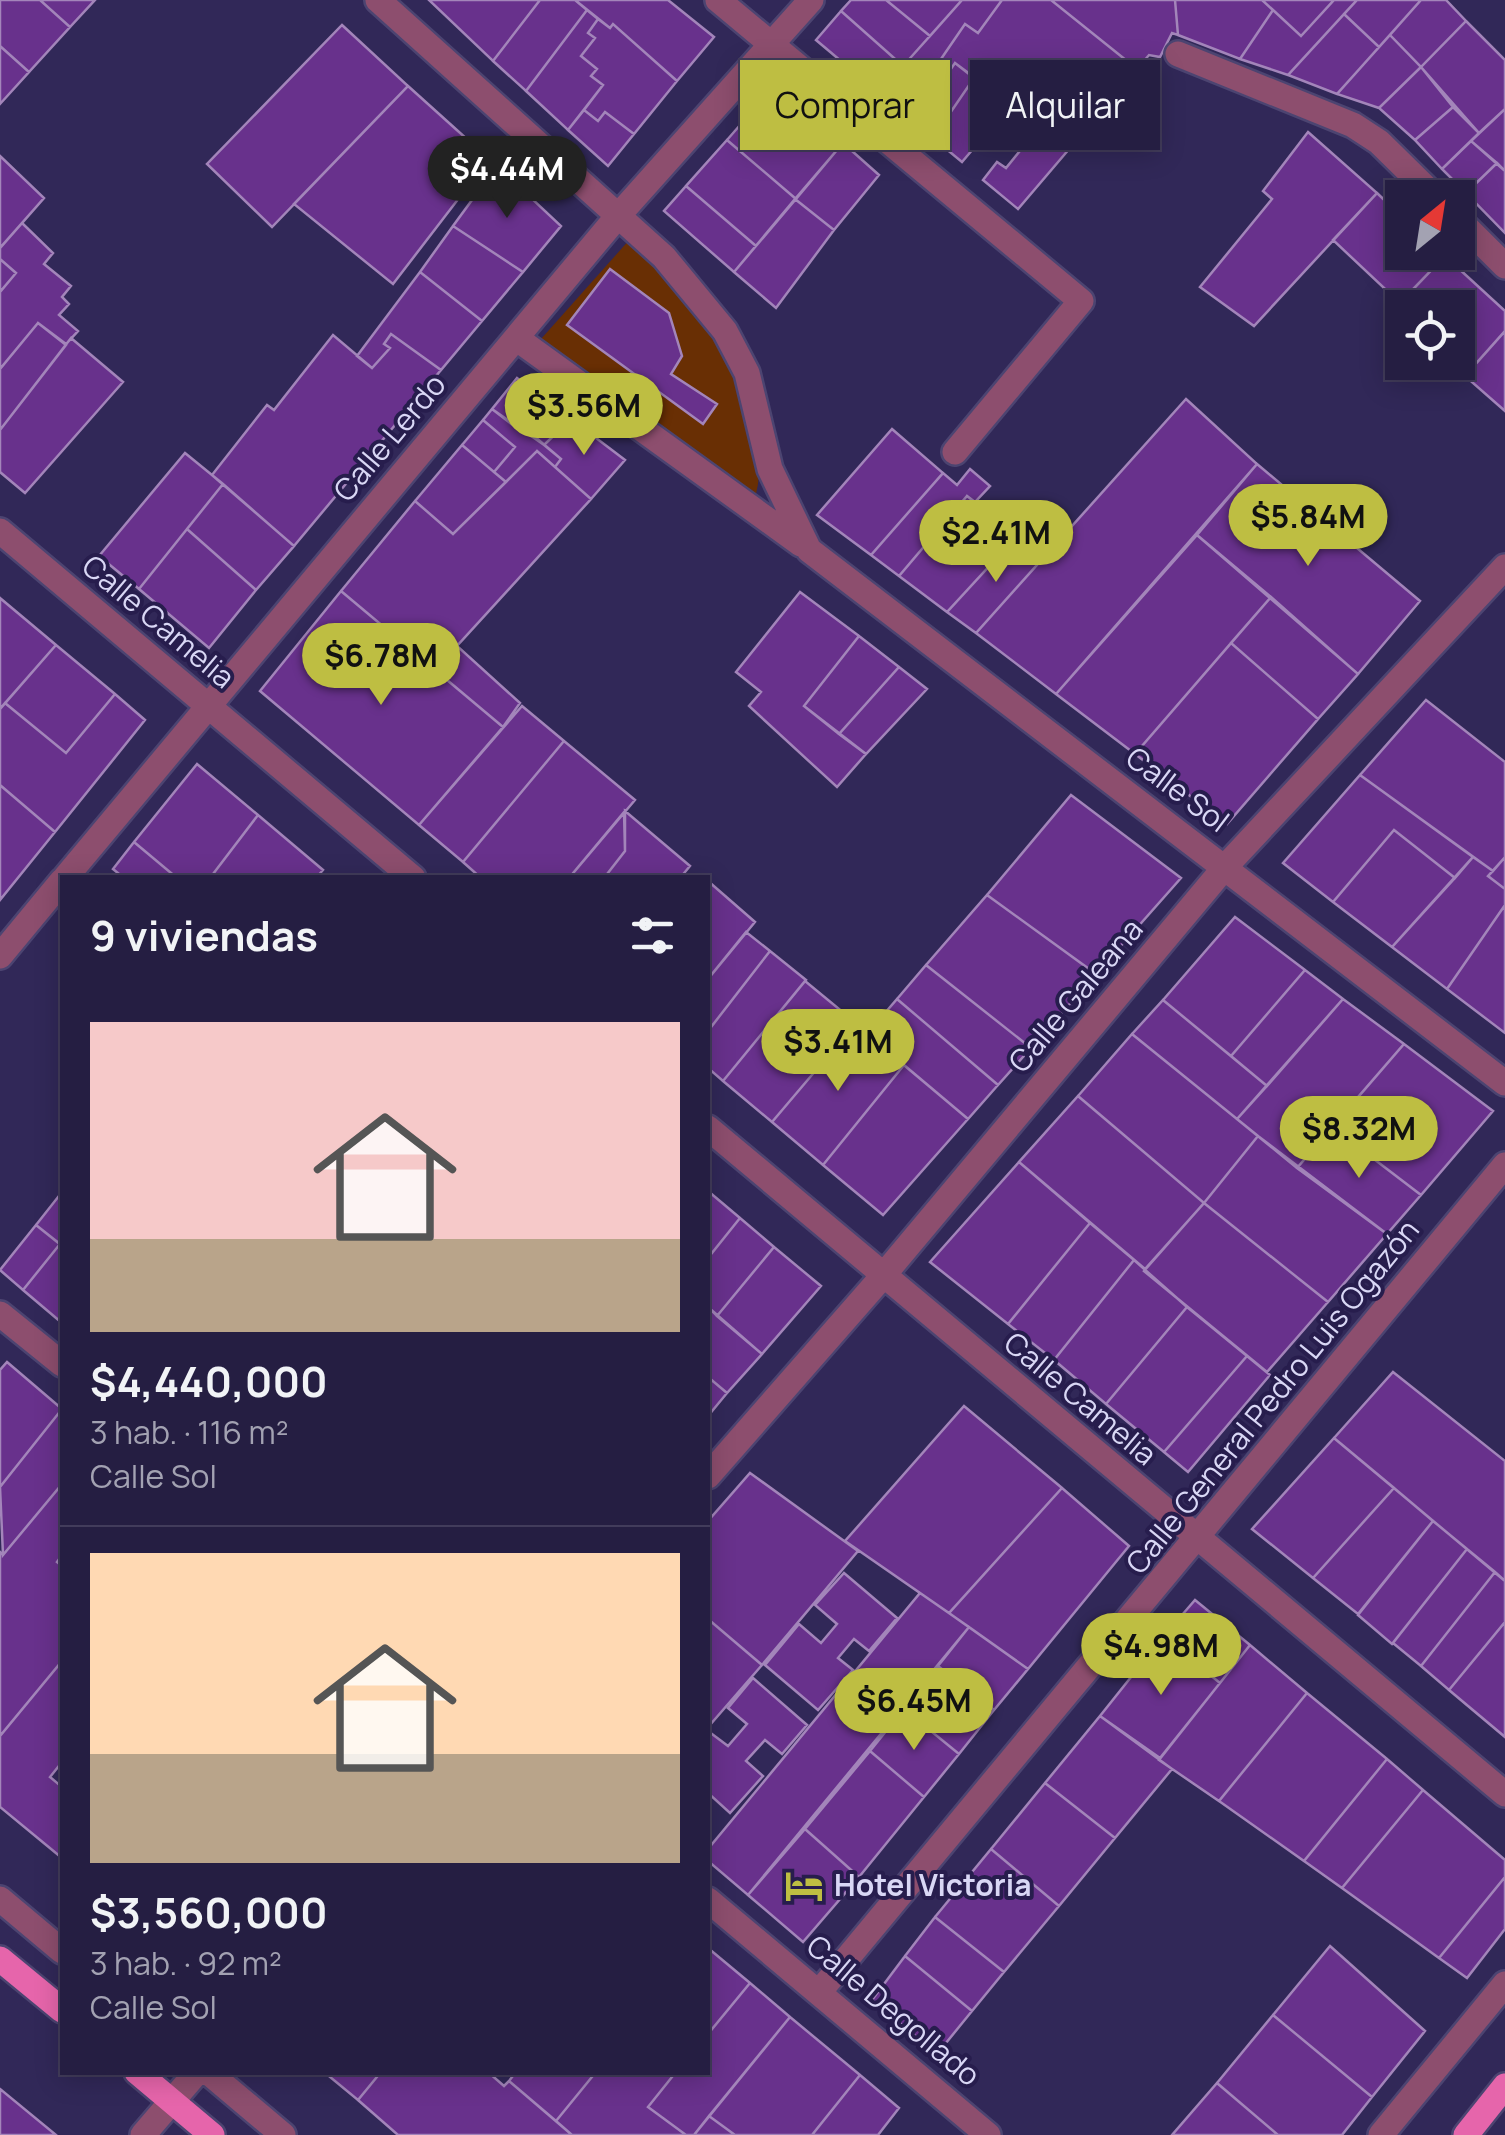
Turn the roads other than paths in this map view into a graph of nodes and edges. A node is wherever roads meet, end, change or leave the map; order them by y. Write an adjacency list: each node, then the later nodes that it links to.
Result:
1 (378, 0): 7 (street, Calle Sol)
2 (718, 0): 4 (street)
3 (811, 0): 4 (street, Calle Lerdo)
4 (771, 44): 7 (street, Calle Lerdo); 11 (street)
5 (1178, 54): 6 (street)
6 (1418, 180)
7 (617, 217): 10 (street, Calle Lerdo); 13 (street, Calle Sol)
8 (1475, 236): 9 (street)
9 (1505, 266)
10 (516, 338): 13 (street, Calle Sol); 15 (street, Calle Lerdo)
11 (955, 452)
12 (0, 531): 15 (street, Calle Camelia)
13 (809, 550): 16 (street, Calle Sol)
14 (1505, 567): 16 (street, Calle Galeana)
15 (208, 706): 17 (street, Calle Lerdo); 18 (street, Calle Camelia)
16 (1226, 867): 21 (street, Calle Sol); 24 (street, Calle Galeana)
17 (67, 875)
18 (409, 875)
19 (60, 884): 20 (street, Calle Lerdo)
20 (0, 956)
21 (1505, 1083)
22 (710, 1130): 24 (street, Calle Camelia)
23 (1505, 1165): 28 (street, Calle General Pedro Luis Ogazón)
24 (882, 1277): 27 (street, Calle Galeana); 28 (street, Calle Camelia)
25 (0, 1314): 26 (street)
26 (60, 1362)
27 (710, 1474)
28 (1199, 1540): 29 (street, Calle Camelia); 35 (street, Calle General Pedro Luis Ogazón)
29 (1505, 1794)
30 (0, 1900): 32 (street)
31 (710, 1902): 35 (street, Calle Degollado)
32 (60, 1949)
33 (0, 1958): 36 (main road)
34 (1505, 1984): 46 (street)
35 (820, 1991): 45 (street, Calle Degollado)
36 (60, 2008)
37 (140, 2075): 41 (main road)
38 (194, 2075): 41 (street)
39 (212, 2075): 44 (street)
40 (1505, 2086): 47 (main road)
41 (172, 2102): 42 (street); 43 (main road)
42 (142, 2135)
43 (212, 2135)
44 (283, 2135)
45 (988, 2135)
46 (1381, 2135)
47 (1466, 2135)

